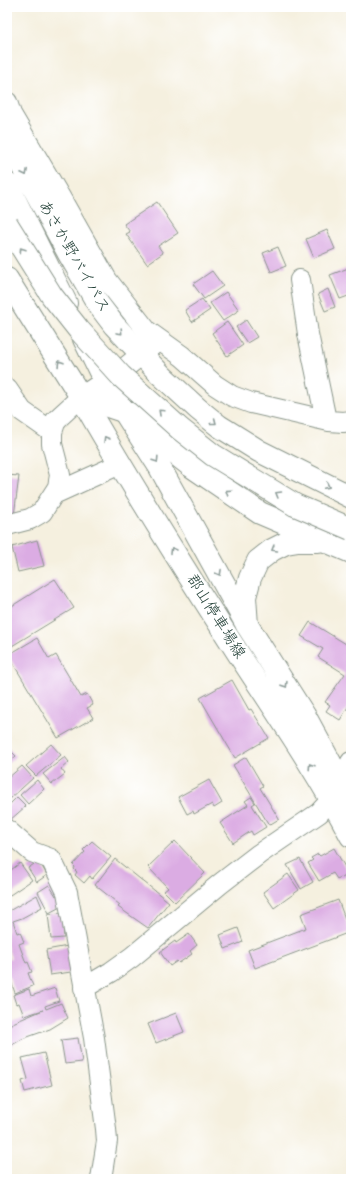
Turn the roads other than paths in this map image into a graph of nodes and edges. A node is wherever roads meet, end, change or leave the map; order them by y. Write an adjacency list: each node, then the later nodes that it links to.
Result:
1 (7, 102): 7 (street)
2 (7, 138): 8 (main road, あさか野バイパス, one-way to 8)
3 (7, 184): 9 (main road, 郡山停車場線)
4 (7, 224): 20 (main road, あさか野バイパス, one-way to 4, bridge)
5 (7, 280): 11 (main road, 郡山停車場線, one-way to 5)
6 (300, 280): 13 (street)
7 (158, 340): 8 (street); 13 (street)
8 (141, 354): 9 (street); 18 (main road, あさか野バイパス, one-way to 18)
9 (104, 380): 11 (street); 12 (main road, 郡山停車場線)
10 (7, 390): 15 (street)
11 (81, 397): 12 (main road); 15 (street); 16 (main road, 郡山停車場線, one-way to 11)
12 (123, 411): 21 (main road, one-way to 12); 23 (main road, 郡山停車場線, one-way to 23)
13 (326, 420): 14 (street)
14 (351, 421)
15 (52, 432): 17 (street)
16 (120, 464): 17 (street); 25 (main road, 郡山停車場線, one-way to 16)
17 (54, 494): 19 (street)
18 (351, 497)
19 (7, 525)
20 (351, 529)
21 (325, 541): 22 (main road); 23 (main road, one-way to 23)
22 (351, 552)
23 (247, 624): 25 (main road, 郡山停車場線, one-way to 25)
24 (351, 762): 25 (street)
25 (341, 794): 27 (main road, 郡山停車場線); 28 (street)
26 (7, 830): 28 (street)
27 (351, 836)
28 (84, 988): 29 (street)
29 (101, 1179)

